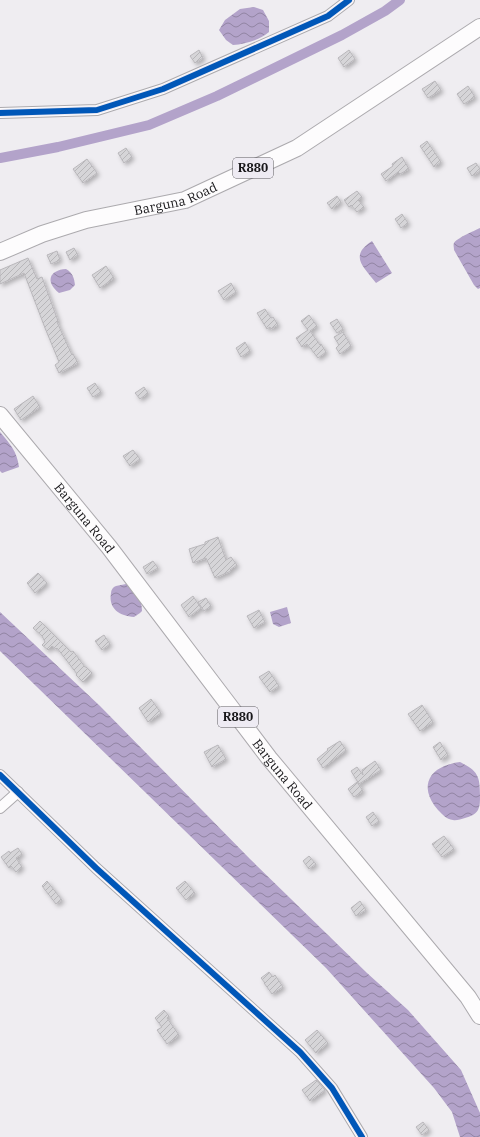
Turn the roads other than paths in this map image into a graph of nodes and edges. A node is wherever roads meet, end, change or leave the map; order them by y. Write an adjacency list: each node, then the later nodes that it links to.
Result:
1 (349, 0): 3 (street)
2 (480, 27): 4 (main road, Barguna Road / R880)
3 (0, 113)
4 (0, 252)
5 (0, 415): 9 (main road, Barguna Road / R880)
6 (0, 775): 7 (street)
7 (18, 792): 8 (street); 10 (street)
8 (0, 808)
9 (480, 1016)
10 (362, 1137)

